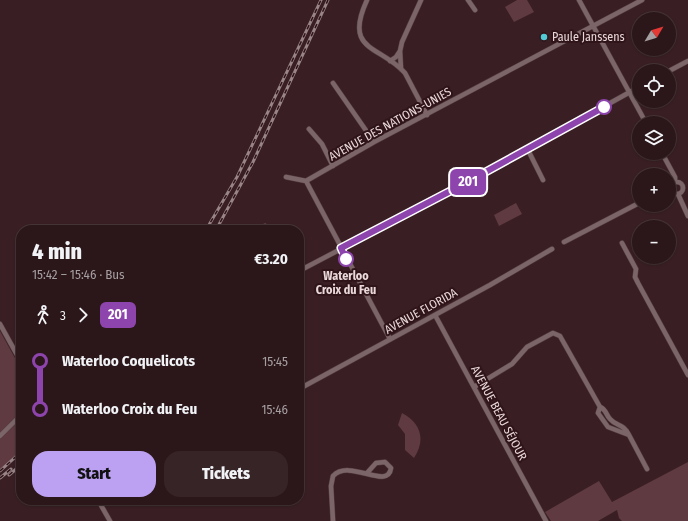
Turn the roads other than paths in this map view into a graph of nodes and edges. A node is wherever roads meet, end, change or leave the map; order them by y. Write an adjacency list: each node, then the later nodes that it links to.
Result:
1 (368, 0): 9 (street)
2 (421, 0): 8 (street)
3 (468, 0): 6 (street)
4 (579, 0): 7 (street)
5 (642, 0): 7 (street, AVENUE DES NATIONS-UNIES)
6 (475, 10)
7 (594, 27): 14 (street); 15 (street, AVENUE DES NATIONS-UNIES)
8 (400, 51): 9 (street); 12 (street)
9 (390, 61): 12 (street)
10 (688, 61): 11 (street)
11 (676, 67)
12 (401, 69): 15 (street)
13 (333, 83): 18 (street)
14 (630, 92): 16 (street); 19 (street)
15 (427, 114): 18 (street, AVENUE DES NATIONS-UNIES)
16 (642, 116)
17 (309, 129): 20 (street)
18 (374, 142): 20 (street, AVENUE DES NATIONS-UNIES)
19 (528, 150): 22 (street); 31 (street)
20 (334, 166): 23 (street, AVENUE DES NATIONS-UNIES)
21 (286, 177): 23 (street)
22 (543, 180)
23 (306, 181): 31 (street)
24 (676, 182): 25 (street)
25 (686, 188): 26 (street)
26 (678, 194): 28 (street)
27 (632, 207): 29 (street)
28 (688, 216)
29 (564, 242)
30 (622, 243): 38 (street)
31 (341, 248): 33 (street); 36 (street)
32 (552, 249): 34 (street, AVENUE FLORIDA)
33 (304, 268)
34 (435, 315): 36 (street, AVENUE FLORIDA); 40 (street, AVENUE BEAU SÉJOUR)
35 (0, 324): 37 (street)
36 (390, 339): 39 (street, AVENUE FLORIDA)
37 (16, 353)
38 (688, 375)
39 (304, 386)
40 (474, 387): 41 (street); 52 (street, AVENUE BEAU SÉJOUR)
41 (600, 407): 43 (street); 44 (street)
42 (16, 420): 46 (street)
43 (611, 421): 44 (street); 45 (street)
44 (608, 427): 45 (street)
45 (629, 435): 47 (street)
46 (0, 436)
47 (647, 469)
48 (367, 473): 48 (street); 51 (street)
49 (101, 505): 50 (street)
50 (110, 521)
51 (333, 521)
52 (546, 521)

